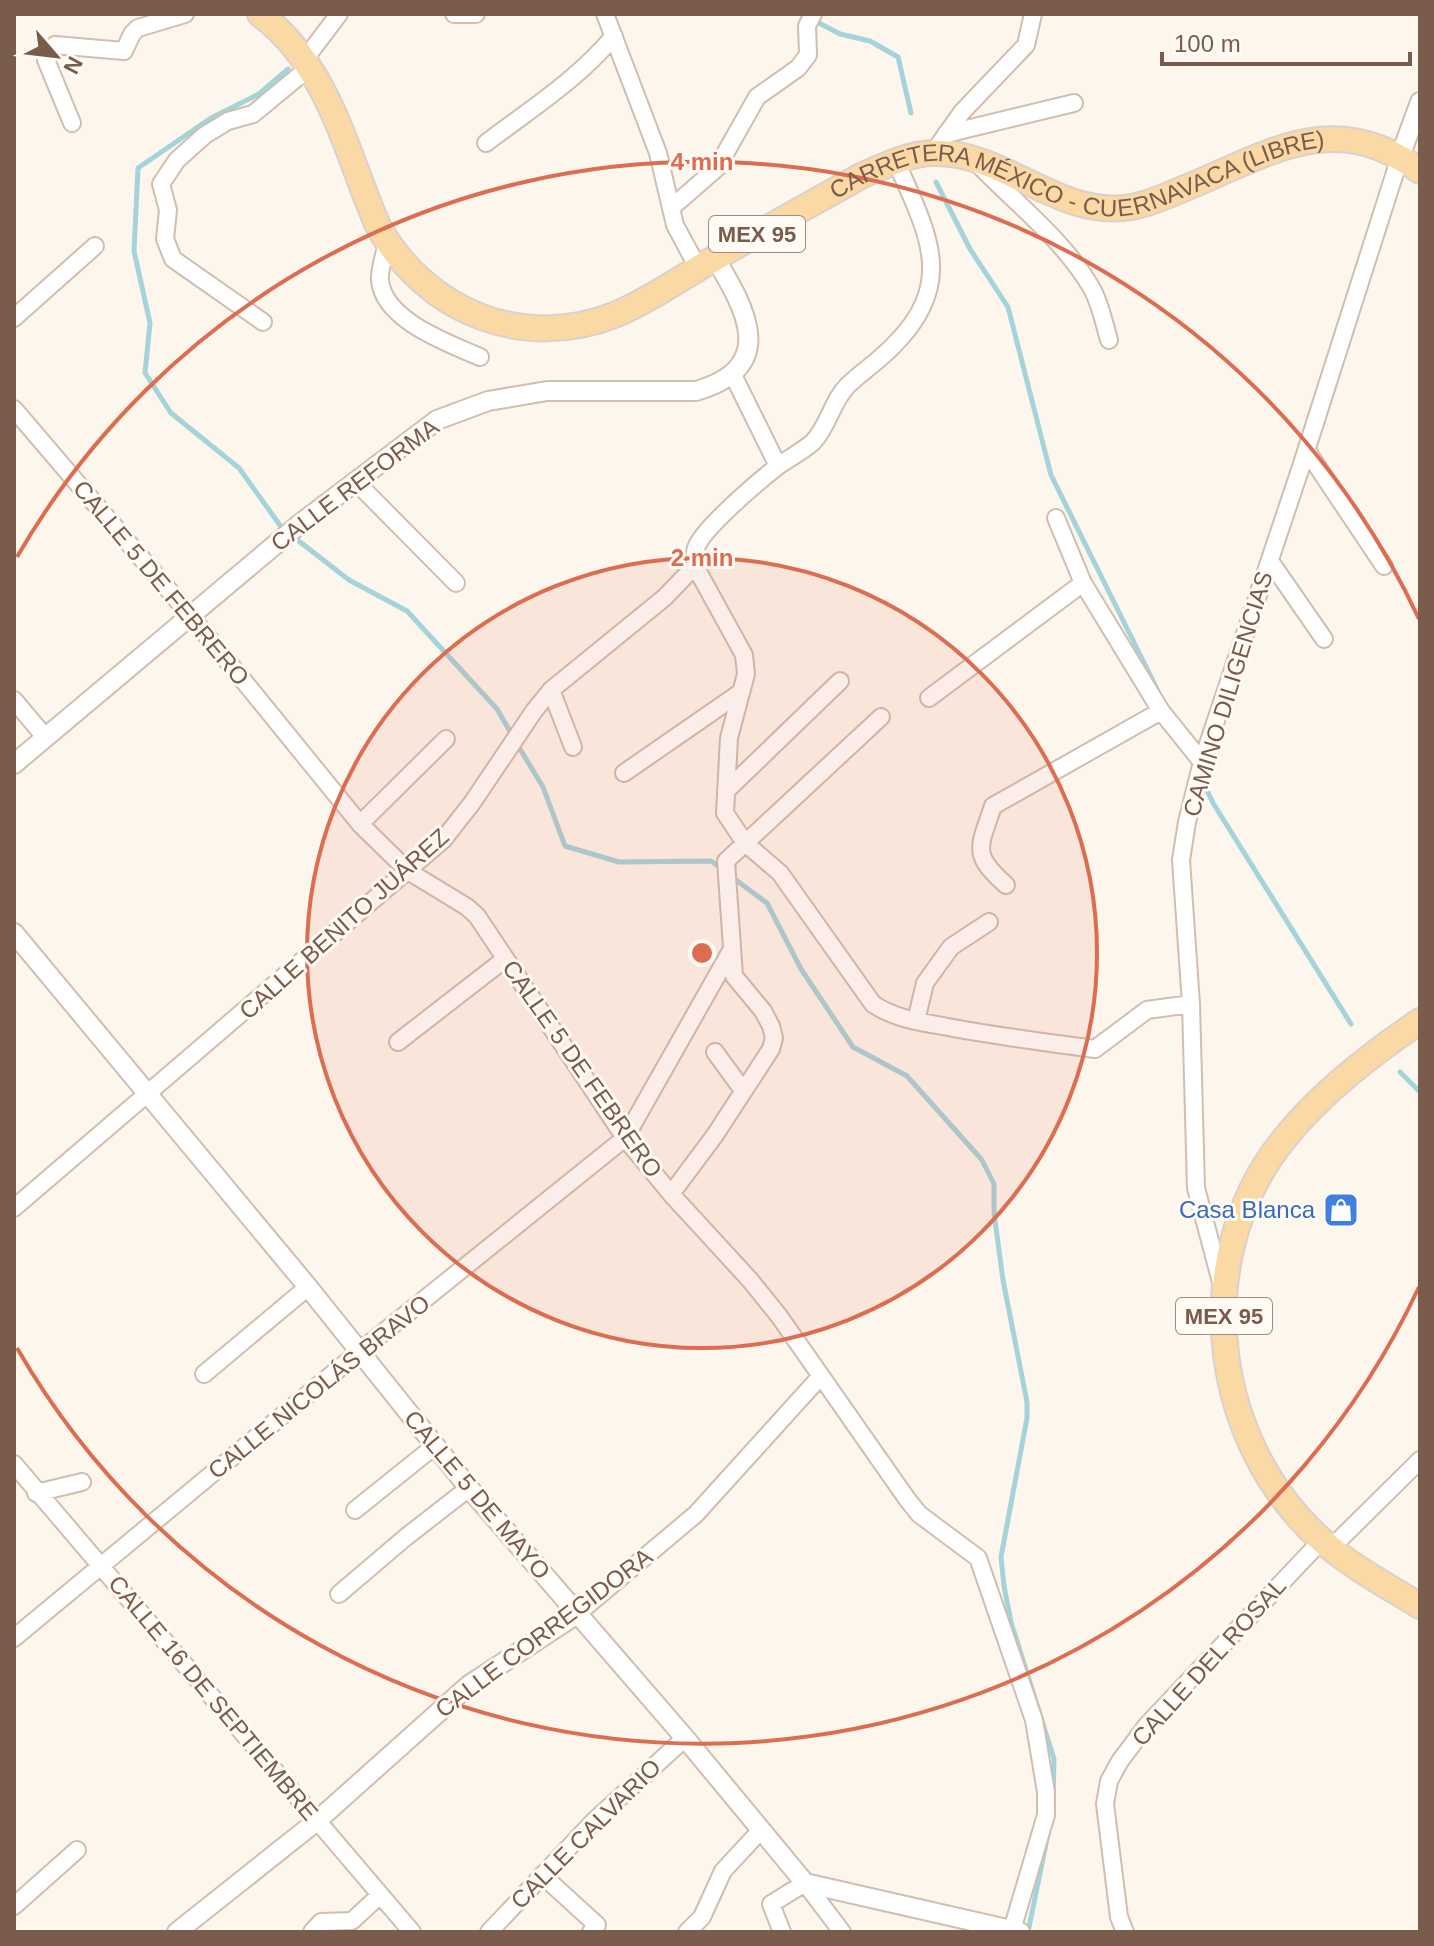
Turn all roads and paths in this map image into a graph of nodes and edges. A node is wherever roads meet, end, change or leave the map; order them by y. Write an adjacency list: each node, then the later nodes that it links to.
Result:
1 (185, 14): 13 (street)
2 (260, 14): 10 (main road, CARRETERA MÉXICO - CUERNAVACA (LIBRE) / MEX 95)
3 (339, 14): 10 (street)
4 (454, 14): 5 (street)
5 (476, 14)
6 (605, 14): 9 (street)
7 (1033, 14): 15 (street)
8 (810, 19): 19 (street)
9 (614, 36): 14 (street); 19 (street)
10 (308, 63): 20 (main road, CARRETERA MÉXICO - CUERNAVACA (LIBRE) / MEX 95); 24 (street)
11 (1420, 102): 18 (street)
12 (1074, 103): 15 (street)
13 (72, 123)
14 (486, 143)
15 (940, 143): 16 (main road, CARRETERA MÉXICO - CUERNAVACA (LIBRE) / MEX 95); 17 (main road, CARRETERA MÉXICO - CUERNAVACA (LIBRE) / MEX 95)
16 (973, 159): 18 (main road, CARRETERA MÉXICO - CUERNAVACA (LIBRE) / MEX 95); 25 (street)
17 (896, 161): 22 (main road, CARRETERA MÉXICO - CUERNAVACA (LIBRE) / MEX 95); 30 (street, CALLE BENITO JUÁREZ)
18 (1410, 164): 29 (street, CAMINO DILIGENCIAS)
19 (671, 208): 22 (street)
20 (387, 243): 22 (main road, CARRETERA MÉXICO - CUERNAVACA (LIBRE) / MEX 95); 26 (street)
21 (95, 246): 23 (street)
22 (707, 263): 27 (street)
23 (14, 318)
24 (263, 322)
25 (1109, 340)
26 (480, 357)
27 (732, 373): 30 (street); 31 (street, CALLE REFORMA)
28 (14, 409): 38 (street, CALLE 5 DE FEBRERO)
29 (1307, 451): 33 (street, CAMINO DILIGENCIAS); 35 (street)
30 (778, 466): 34 (street, CALLE BENITO JUÁREZ)
31 (356, 482): 36 (street); 38 (street, CALLE REFORMA)
32 (1056, 518): 37 (street)
33 (1270, 561): 39 (street); 50 (street, CAMINO DILIGENCIAS)
34 (695, 566): 41 (street, CALLE BENITO JUÁREZ); 42 (street)
35 (1384, 566)
36 (456, 583)
37 (1083, 583): 43 (street); 45 (street)
38 (190, 615): 47 (street, CALLE REFORMA); 54 (street, CALLE 5 DE FEBRERO)
39 (1324, 639)
40 (840, 681): 53 (street)
41 (551, 690): 49 (street); 56 (street, CALLE BENITO JUÁREZ)
42 (741, 692): 52 (street); 53 (street)
43 (929, 698)
44 (14, 700): 47 (street)
45 (1162, 712): 50 (street); 57 (street)
46 (881, 717): 55 (street)
47 (45, 737): 51 (street, CALLE REFORMA)
48 (446, 739): 54 (street)
49 (573, 747)
50 (1200, 759): 62 (street, CAMINO DILIGENCIAS)
51 (14, 764)
52 (624, 773)
53 (726, 791): 55 (street)
54 (360, 824): 56 (street, CALLE 5 DE FEBRERO)
55 (745, 843): 60 (street); 63 (street)
56 (408, 871): 61 (street, CALLE 5 DE FEBRERO); 68 (street, CALLE BENITO JUÁREZ)
57 (1006, 885)
58 (989, 922): 63 (street)
59 (14, 933): 68 (street, CALLE 5 DE MAYO)
60 (732, 949): 67 (street); 69 (street)
61 (505, 959): 65 (street); 69 (street, CALLE 5 DE FEBRERO)
62 (1191, 1004): 63 (street); 73 (street, CAMINO DILIGENCIAS)
63 (916, 1021)
64 (1418, 1028): 73 (main road, MEX 95)
65 (398, 1042)
66 (715, 1052): 67 (street)
67 (742, 1089): 70 (street)
68 (149, 1095): 71 (street, CALLE BENITO JUÁREZ); 72 (street, CALLE 5 DE MAYO)
69 (625, 1138): 70 (street, CALLE 5 DE FEBRERO); 74 (street, CALLE NICOLÁS BRAVO)
70 (671, 1194): 76 (street, CALLE 5 DE FEBRERO)
71 (14, 1208)
72 (308, 1287): 74 (street, CALLE 5 DE MAYO); 75 (street)
73 (1225, 1295): 84 (main road, MEX 95)
74 (359, 1352): 77 (street, CALLE 5 DE MAYO); 85 (street, CALLE NICOLÁS BRAVO)
75 (204, 1374)
76 (820, 1377): 88 (street, CALLE CORREGIDORA); 99 (street, CALLE 5 DE FEBRERO)
77 (436, 1445): 81 (street, CALLE 5 DE MAYO); 83 (street)
78 (1420, 1460): 84 (street, CALLE DEL ROSAL)
79 (14, 1464): 82 (street, CALLE 16 DE SEPTIEMBRE)
80 (82, 1482): 82 (street)
81 (469, 1488): 86 (street); 88 (street, CALLE 5 DE MAYO)
82 (36, 1493): 85 (street, CALLE 16 DE SEPTIEMBRE)
83 (355, 1510)
84 (1326, 1544): 87 (main road, MEX 95); 107 (street, CALLE DEL ROSAL)
85 (101, 1566): 89 (street, CALLE NICOLÁS BRAVO); 91 (street, CALLE 16 DE SEPTIEMBRE)
86 (339, 1594)
87 (1420, 1606)
88 (577, 1614): 90 (street, CALLE 5 DE MAYO); 91 (street, CALLE CORREGIDORA)
89 (14, 1638)
90 (685, 1738): 92 (street, CALLE 5 DE MAYO); 94 (street, CALLE CALVARIO)
91 (318, 1820): 96 (street, CALLE 16 DE SEPTIEMBRE); 100 (street, CALLE CORREGIDORA)
92 (761, 1830): 95 (street, CALLE 5 DE MAYO); 104 (street)
93 (77, 1850): 97 (street)
94 (542, 1875): 98 (street); 103 (street, CALLE CALVARIO)
95 (805, 1883): 99 (street); 105 (street); 106 (street)
96 (380, 1895): 101 (street); 102 (street, CALLE 16 DE SEPTIEMBRE)
97 (14, 1906)
98 (597, 1930)
99 (1016, 1931)
100 (177, 1932)
101 (312, 1932)
102 (412, 1932)
103 (489, 1932)
104 (687, 1932)
105 (782, 1932)
106 (842, 1932)
107 (1125, 1932)

